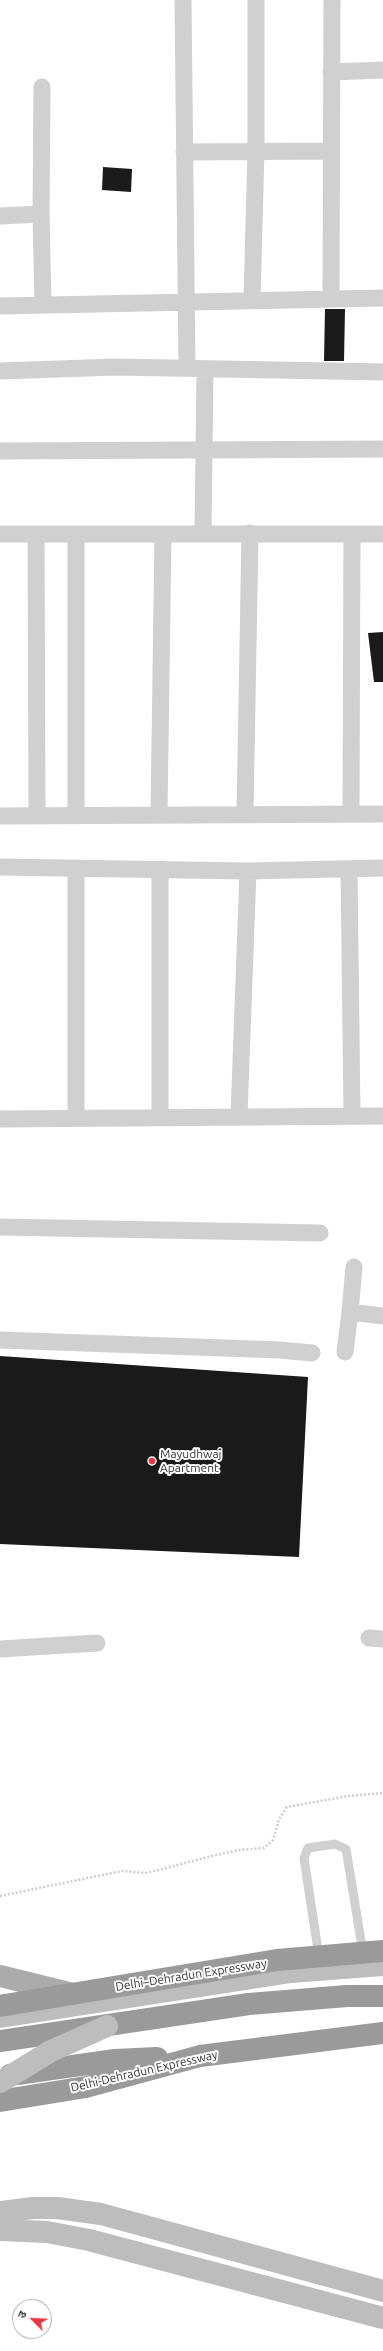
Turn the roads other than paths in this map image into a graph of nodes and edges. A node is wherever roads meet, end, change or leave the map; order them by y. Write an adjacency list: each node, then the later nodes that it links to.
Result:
1 (183, 0): 9 (street)
2 (256, 0): 7 (street)
3 (332, 0): 5 (street)
4 (383, 70): 5 (street)
5 (331, 72): 8 (street)
6 (42, 87): 10 (street)
7 (256, 150): 8 (street); 9 (street); 13 (street)
8 (330, 151): 14 (street)
9 (184, 152): 15 (street)
10 (41, 214): 11 (street); 16 (street)
11 (0, 216)
12 (383, 298): 14 (street)
13 (252, 299): 14 (street); 15 (street)
14 (331, 299)
15 (186, 301): 16 (street); 18 (street)
16 (43, 304): 17 (street)
17 (0, 306)
18 (186, 368): 19 (street); 20 (street)
19 (205, 369): 21 (street); 24 (street)
20 (0, 371)
21 (383, 372)
22 (383, 449): 24 (street)
23 (0, 450): 24 (street)
24 (204, 450): 30 (street)
25 (250, 533): 30 (street); 31 (street); 35 (street)
26 (0, 534): 27 (street)
27 (36, 534): 28 (street); 38 (street)
28 (76, 534): 29 (street); 33 (street)
29 (163, 534): 30 (street); 34 (street)
30 (203, 534)
31 (352, 534): 32 (street); 36 (street)
32 (383, 534)
33 (76, 814): 34 (street); 38 (street)
34 (159, 814): 35 (street)
35 (245, 814): 36 (street)
36 (351, 814): 37 (street)
37 (383, 814)
38 (37, 815): 39 (street)
39 (0, 816)
40 (0, 867): 41 (street)
41 (76, 868): 43 (street); 50 (street)
42 (383, 868): 44 (street)
43 (160, 869): 45 (street); 49 (street)
44 (349, 869): 45 (street); 46 (street)
45 (248, 871): 47 (street)
46 (352, 1115): 47 (street); 48 (street)
47 (239, 1116): 49 (street)
48 (383, 1116)
49 (160, 1117): 50 (street)
50 (76, 1118): 51 (street)
51 (0, 1119)
52 (0, 1227): 53 (street)
53 (320, 1233)
54 (354, 1267): 55 (street)
55 (350, 1312): 56 (street); 58 (street)
56 (383, 1316)
57 (0, 1340): 59 (street)
58 (345, 1352)
59 (312, 1353)
60 (97, 1643): 61 (street)
61 (0, 1649)
62 (373, 1952): 63 (highway, Delhi–Dehradun Expressway); 63 (lane)
63 (319, 1957): 66 (highway, Delhi–Dehradun Expressway)
64 (383, 1965): 69 (main road)
65 (0, 1976): 66 (main road)
66 (74, 1994): 68 (highway, Delhi–Dehradun Expressway)
67 (383, 1996): 70 (highway)
68 (0, 2006)
69 (0, 2018)
70 (106, 2026): 72 (highway); 75 (main road, bridge)
71 (383, 2033): 73 (highway, Delhi-Dehradun Expressway)
72 (0, 2041)
73 (200, 2056): 74 (highway); 76 (highway, Delhi-Dehradun Expressway)
74 (0, 2077)
75 (0, 2082)
76 (0, 2101)
77 (0, 2212): 79 (main road)
78 (0, 2230): 80 (main road)
79 (383, 2291)
80 (383, 2318)

